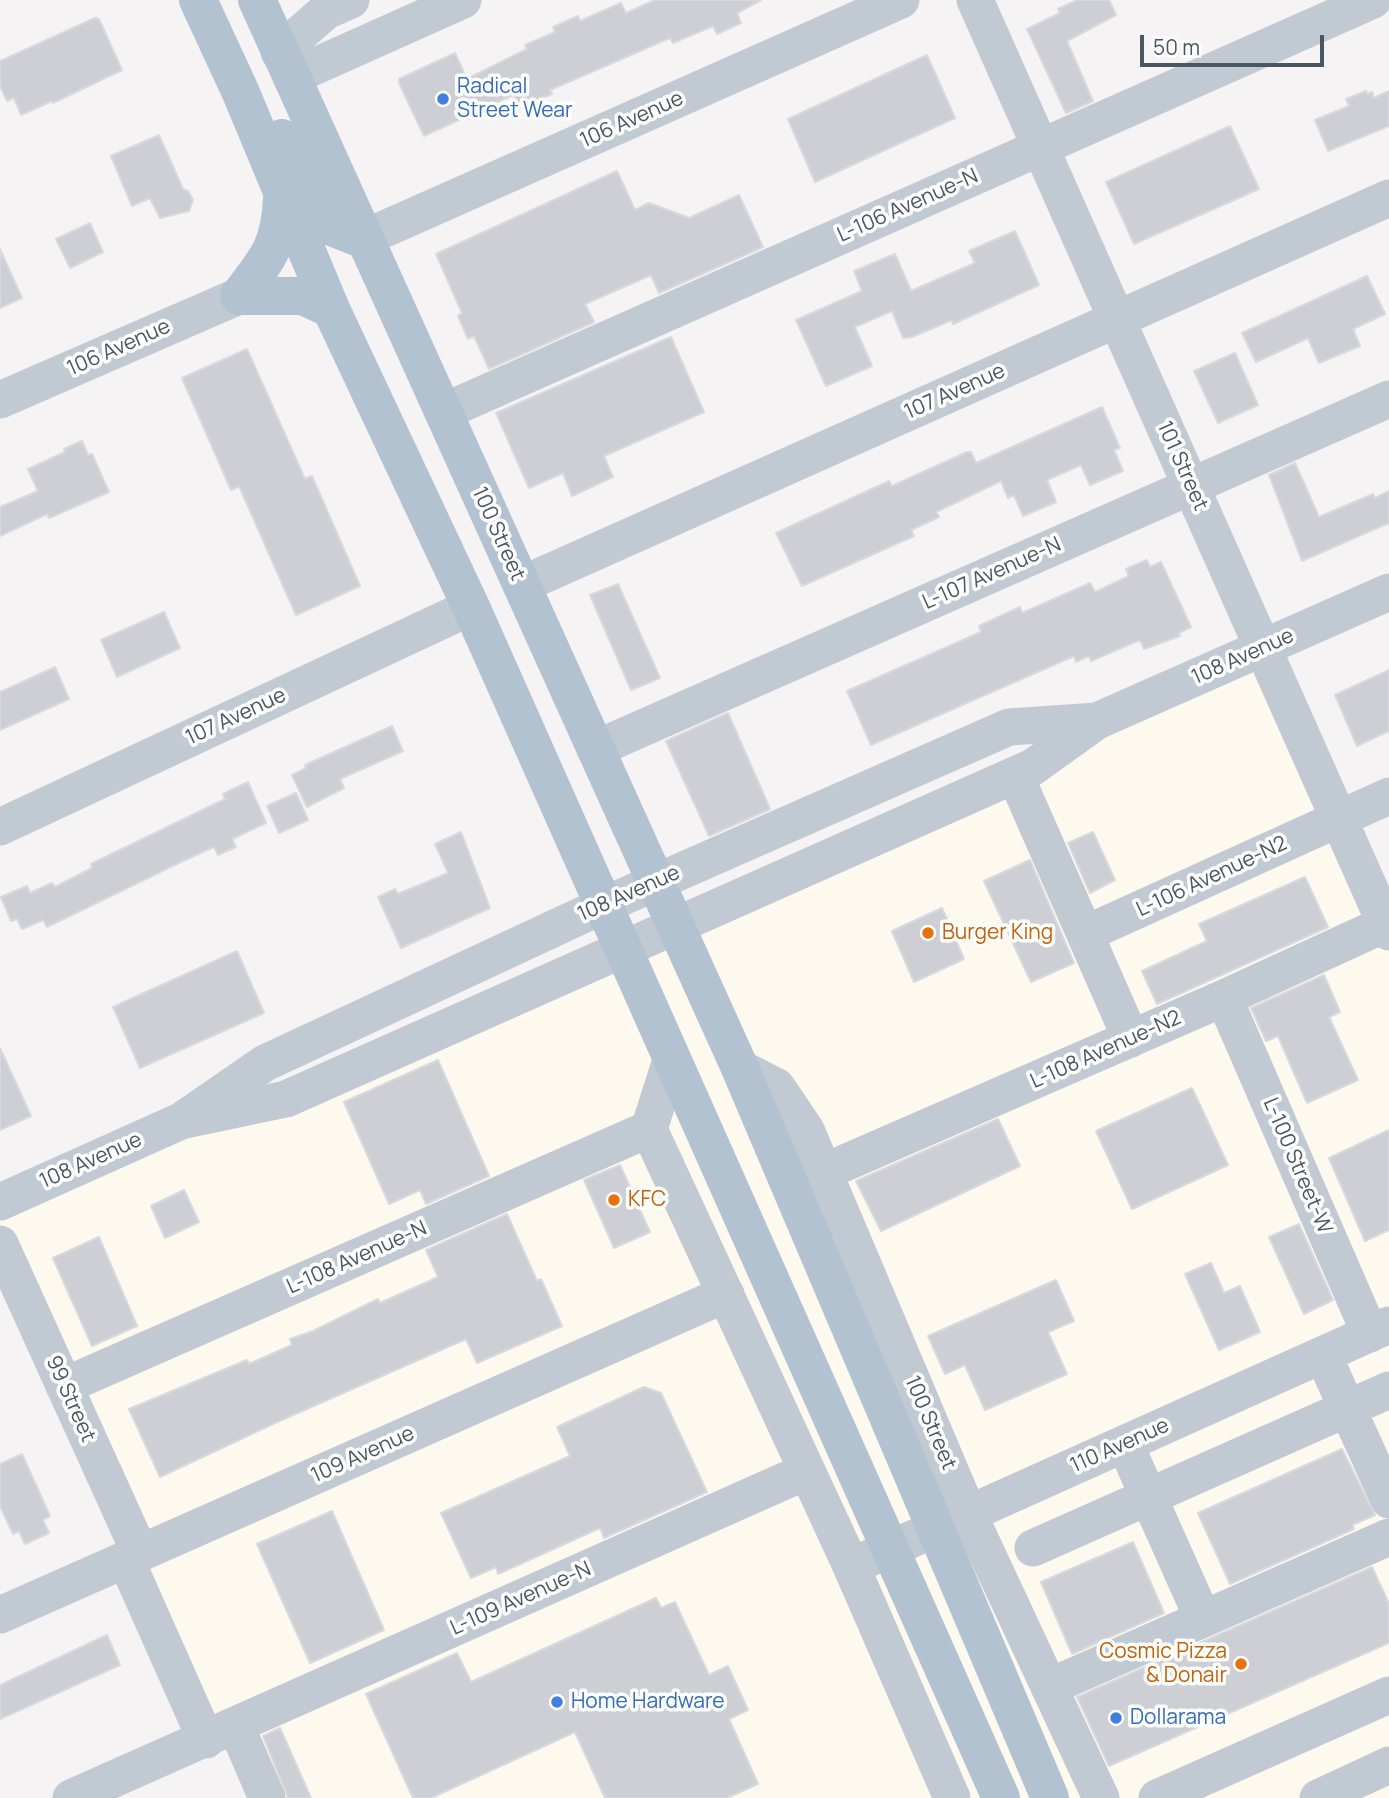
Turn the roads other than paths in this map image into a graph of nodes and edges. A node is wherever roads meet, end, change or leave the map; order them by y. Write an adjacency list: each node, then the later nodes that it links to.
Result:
1 (198, 0): 9 (main road)
2 (257, 0): 8 (main road, 100 Street)
3 (463, 0): 8 (street)
4 (901, 0): 13 (street, 106 Avenue)
5 (975, 0): 10 (street, 101 Street)
6 (1373, 0): 10 (street, L-106 Avenue-N)
7 (338, 3): 8 (street)
8 (285, 64): 13 (main road, 100 Street)
9 (240, 93): 11 (main road); 13 (main road)
10 (1040, 148): 16 (street, 101 Street); 19 (street, L-106 Avenue-N)
11 (282, 198): 14 (main road); 15 (main road)
12 (1389, 198): 16 (street, 107 Avenue)
13 (362, 239): 19 (main road, 100 Street)
14 (239, 296): 15 (main road); 18 (street, 106 Avenue)
15 (331, 309): 23 (main road)
16 (1117, 319): 20 (street, 101 Street); 21 (street, 107 Avenue)
17 (1389, 399): 20 (street, L-107 Avenue-N)
18 (0, 400)
19 (443, 412): 21 (main road, 100 Street)
20 (1191, 487): 24 (street, 101 Street); 26 (street, L-107 Avenue-N)
21 (522, 585): 26 (main road, 100 Street)
22 (1389, 592): 24 (street, 108 Avenue)
23 (471, 607): 30 (street, 107 Avenue); 32 (main road)
24 (1262, 648): 25 (street, 108 Avenue); 29 (street, 101 Street)
25 (1097, 721): 27 (street, 108 Avenue); 31 (street, 108 Avenue)
26 (595, 749): 31 (main road, 100 Street)
27 (1015, 775): 33 (street, 108 Avenue); 35 (street)
28 (1389, 796): 29 (street)
29 (1338, 819): 34 (street, 101 Street); 35 (street, L-106 Avenue-N2)
30 (0, 827)
31 (655, 882): 32 (street, 108 Avenue); 33 (main road, 100 Street)
32 (601, 906): 36 (main road); 41 (street, 108 Avenue)
33 (675, 925): 36 (street, 108 Avenue); 40 (main road, 100 Street)
34 (1387, 928): 37 (street, L-108 Avenue-N2)
35 (1085, 934): 38 (street)
36 (622, 949): 39 (main road); 41 (street, 108 Avenue)
37 (1224, 998): 38 (street, L-108 Avenue-N2); 47 (street, L-100 Street-W)
38 (1131, 1039): 43 (street, L-108 Avenue-N2)
39 (671, 1060): 42 (street); 59 (main road)
40 (740, 1068): 43 (street, 100 Street); 56 (main road, 100 Street)
41 (181, 1121): 44 (street, 108 Avenue)
42 (649, 1129): 46 (street); 49 (street, L-108 Avenue-N)
43 (824, 1172): 56 (street, 100 Street)
44 (0, 1202)
45 (0, 1244): 49 (street, 99 Street)
46 (726, 1294): 53 (street); 60 (street, 109 Avenue)
47 (1379, 1329): 48 (street, 110 Avenue)
48 (1323, 1355): 51 (street); 52 (street, 110 Avenue)
49 (64, 1386): 60 (street, 99 Street)
50 (1389, 1390): 51 (street)
51 (1347, 1408): 54 (street); 55 (street)
52 (1125, 1444): 54 (street); 56 (street, 110 Avenue)
53 (807, 1471): 61 (street); 66 (street, L-109 Avenue-N)
54 (1148, 1496): 58 (street); 63 (street)
55 (1389, 1500)
56 (951, 1522): 59 (street, 110 Avenue); 64 (street, 100 Street); 72 (main road, 100 Street)
57 (1389, 1537): 63 (street)
58 (1033, 1548)
59 (889, 1550): 61 (street, 110 Avenue); 71 (main road)
60 (133, 1556): 62 (street, 109 Avenue); 66 (street)
61 (851, 1566): 70 (street)
62 (0, 1615)
63 (1203, 1619): 64 (street)
64 (1049, 1687): 73 (street, 100 Street)
65 (1389, 1695): 74 (street)
66 (221, 1733): 68 (street, L-109 Avenue-N); 69 (street)
67 (1389, 1765): 75 (street)
68 (71, 1798)
69 (267, 1798)
70 (952, 1798)
71 (1001, 1798)
72 (1050, 1798)
73 (1101, 1798)
74 (1157, 1798)
75 (1318, 1798)

